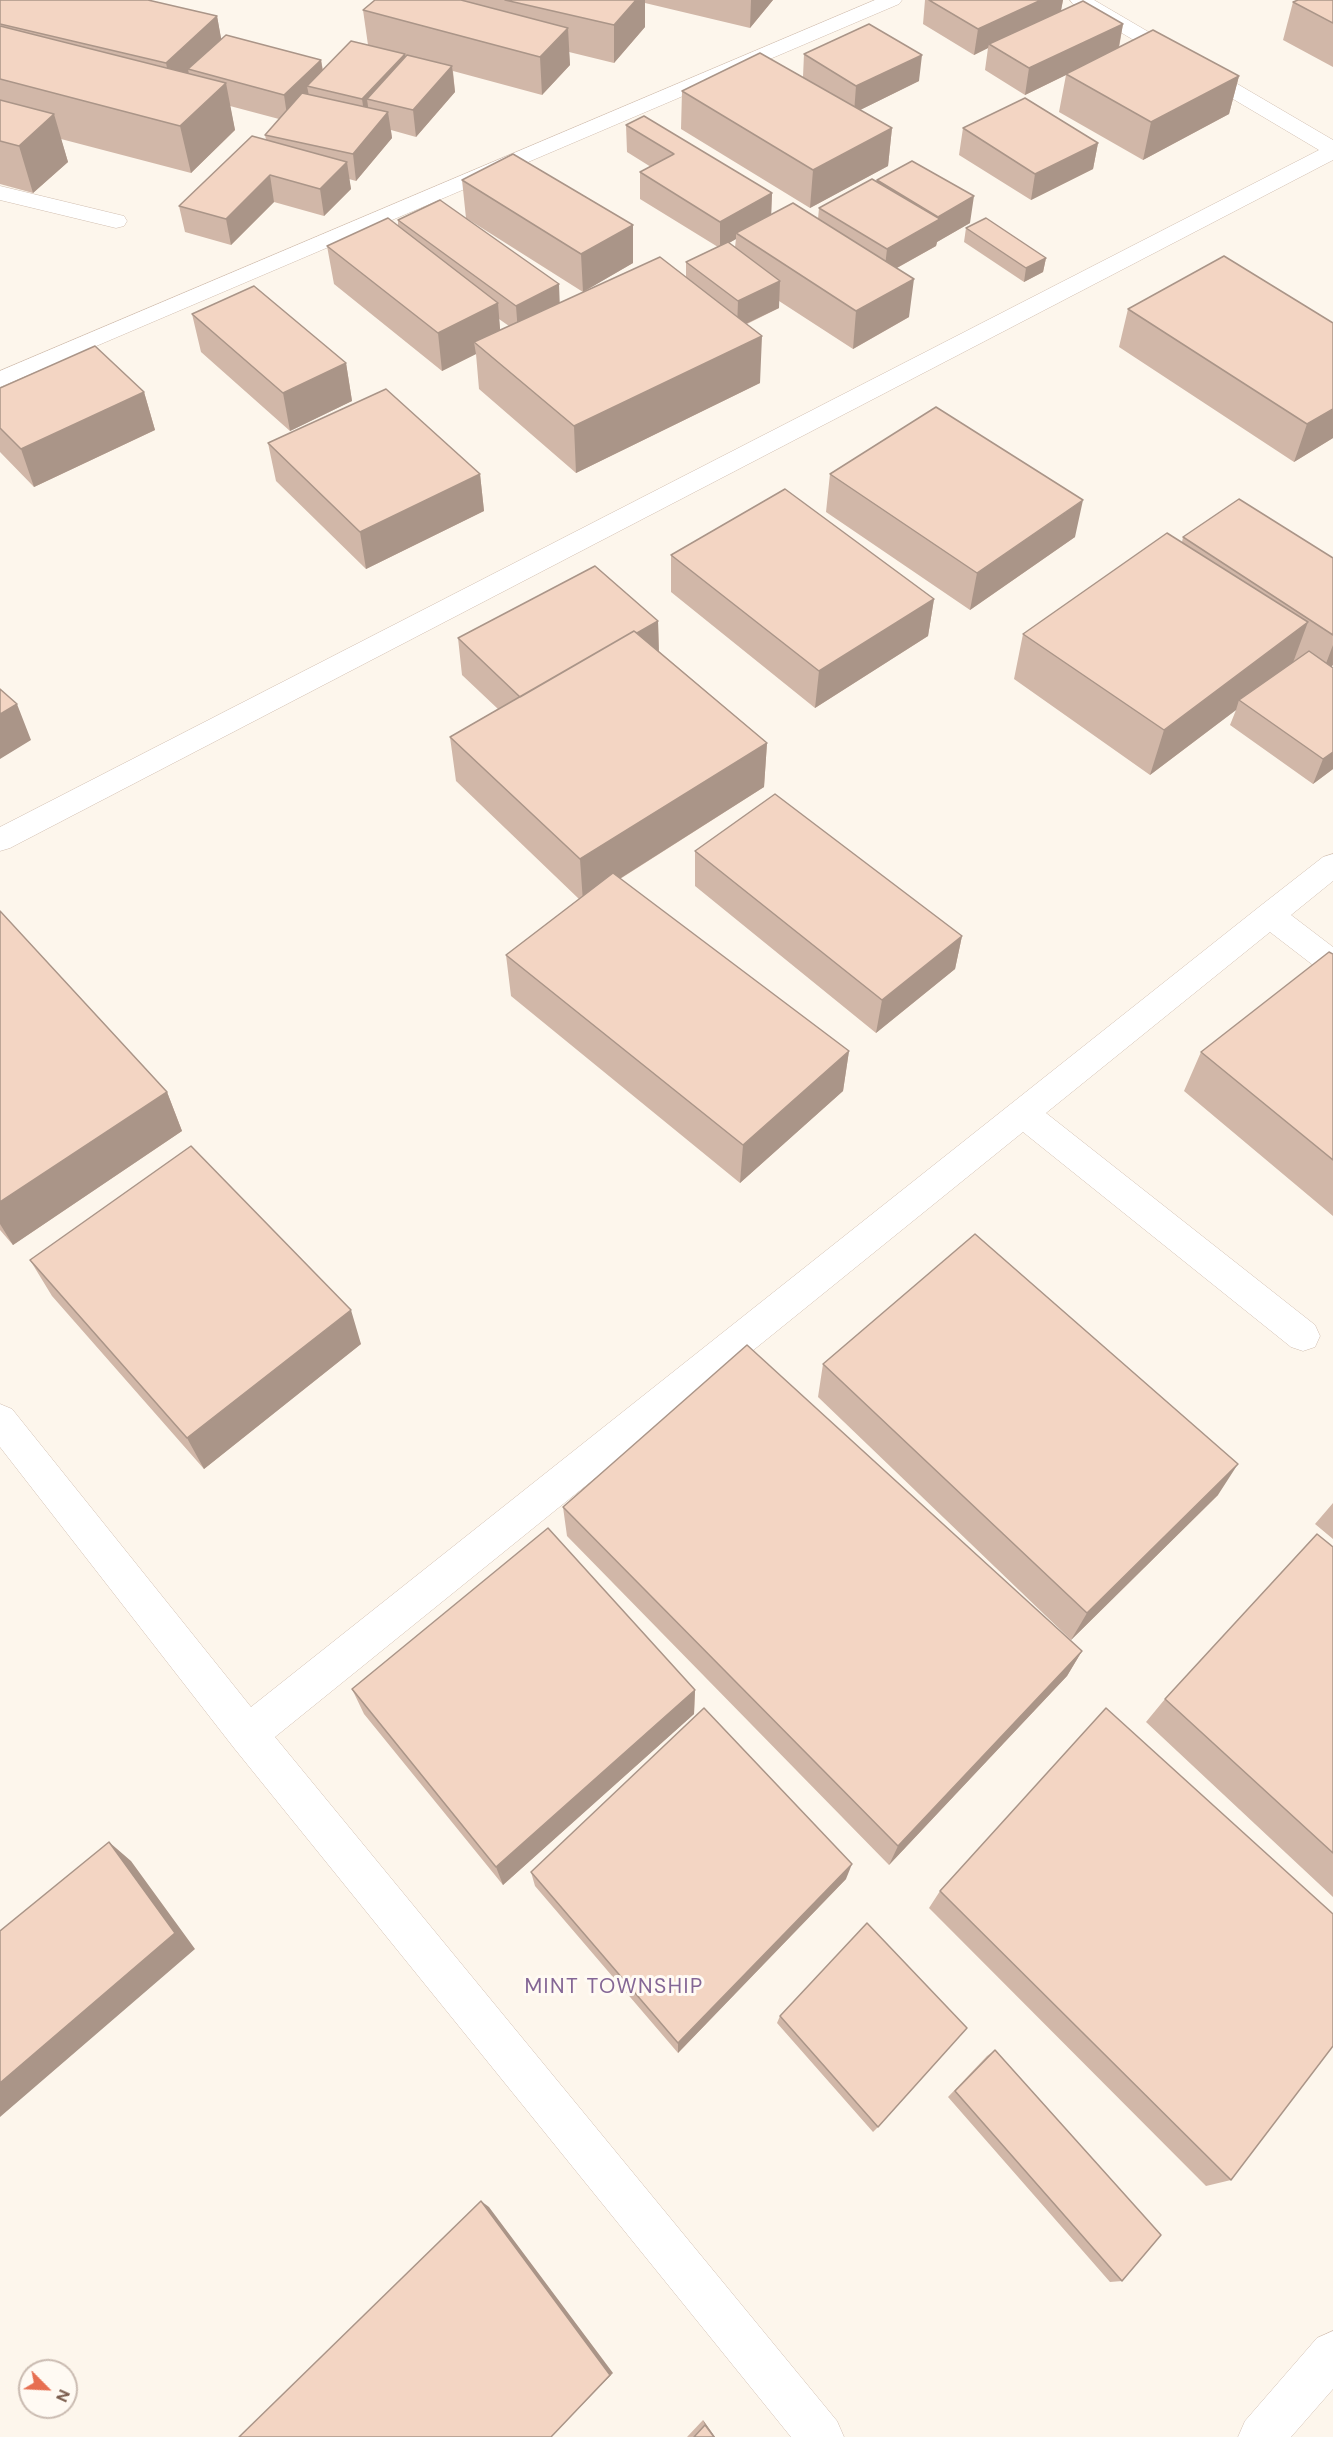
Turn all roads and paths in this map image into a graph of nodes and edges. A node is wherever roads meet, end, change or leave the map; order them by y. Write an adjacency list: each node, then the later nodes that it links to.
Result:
1 (892, 0): 6 (street)
2 (1080, 0): 3 (street)
3 (1333, 150): 7 (street)
4 (0, 193): 5 (street)
5 (116, 221)
6 (0, 380)
7 (0, 840)
8 (1333, 865): 9 (street)
9 (1270, 915): 10 (street); 11 (street)
10 (1333, 964)
11 (1022, 1113): 12 (street); 14 (street)
12 (1303, 1336)
13 (0, 1420): 14 (street)
14 (248, 1734): 16 (street)
15 (1333, 2354): 17 (street)
16 (821, 2437)
17 (1261, 2437)

